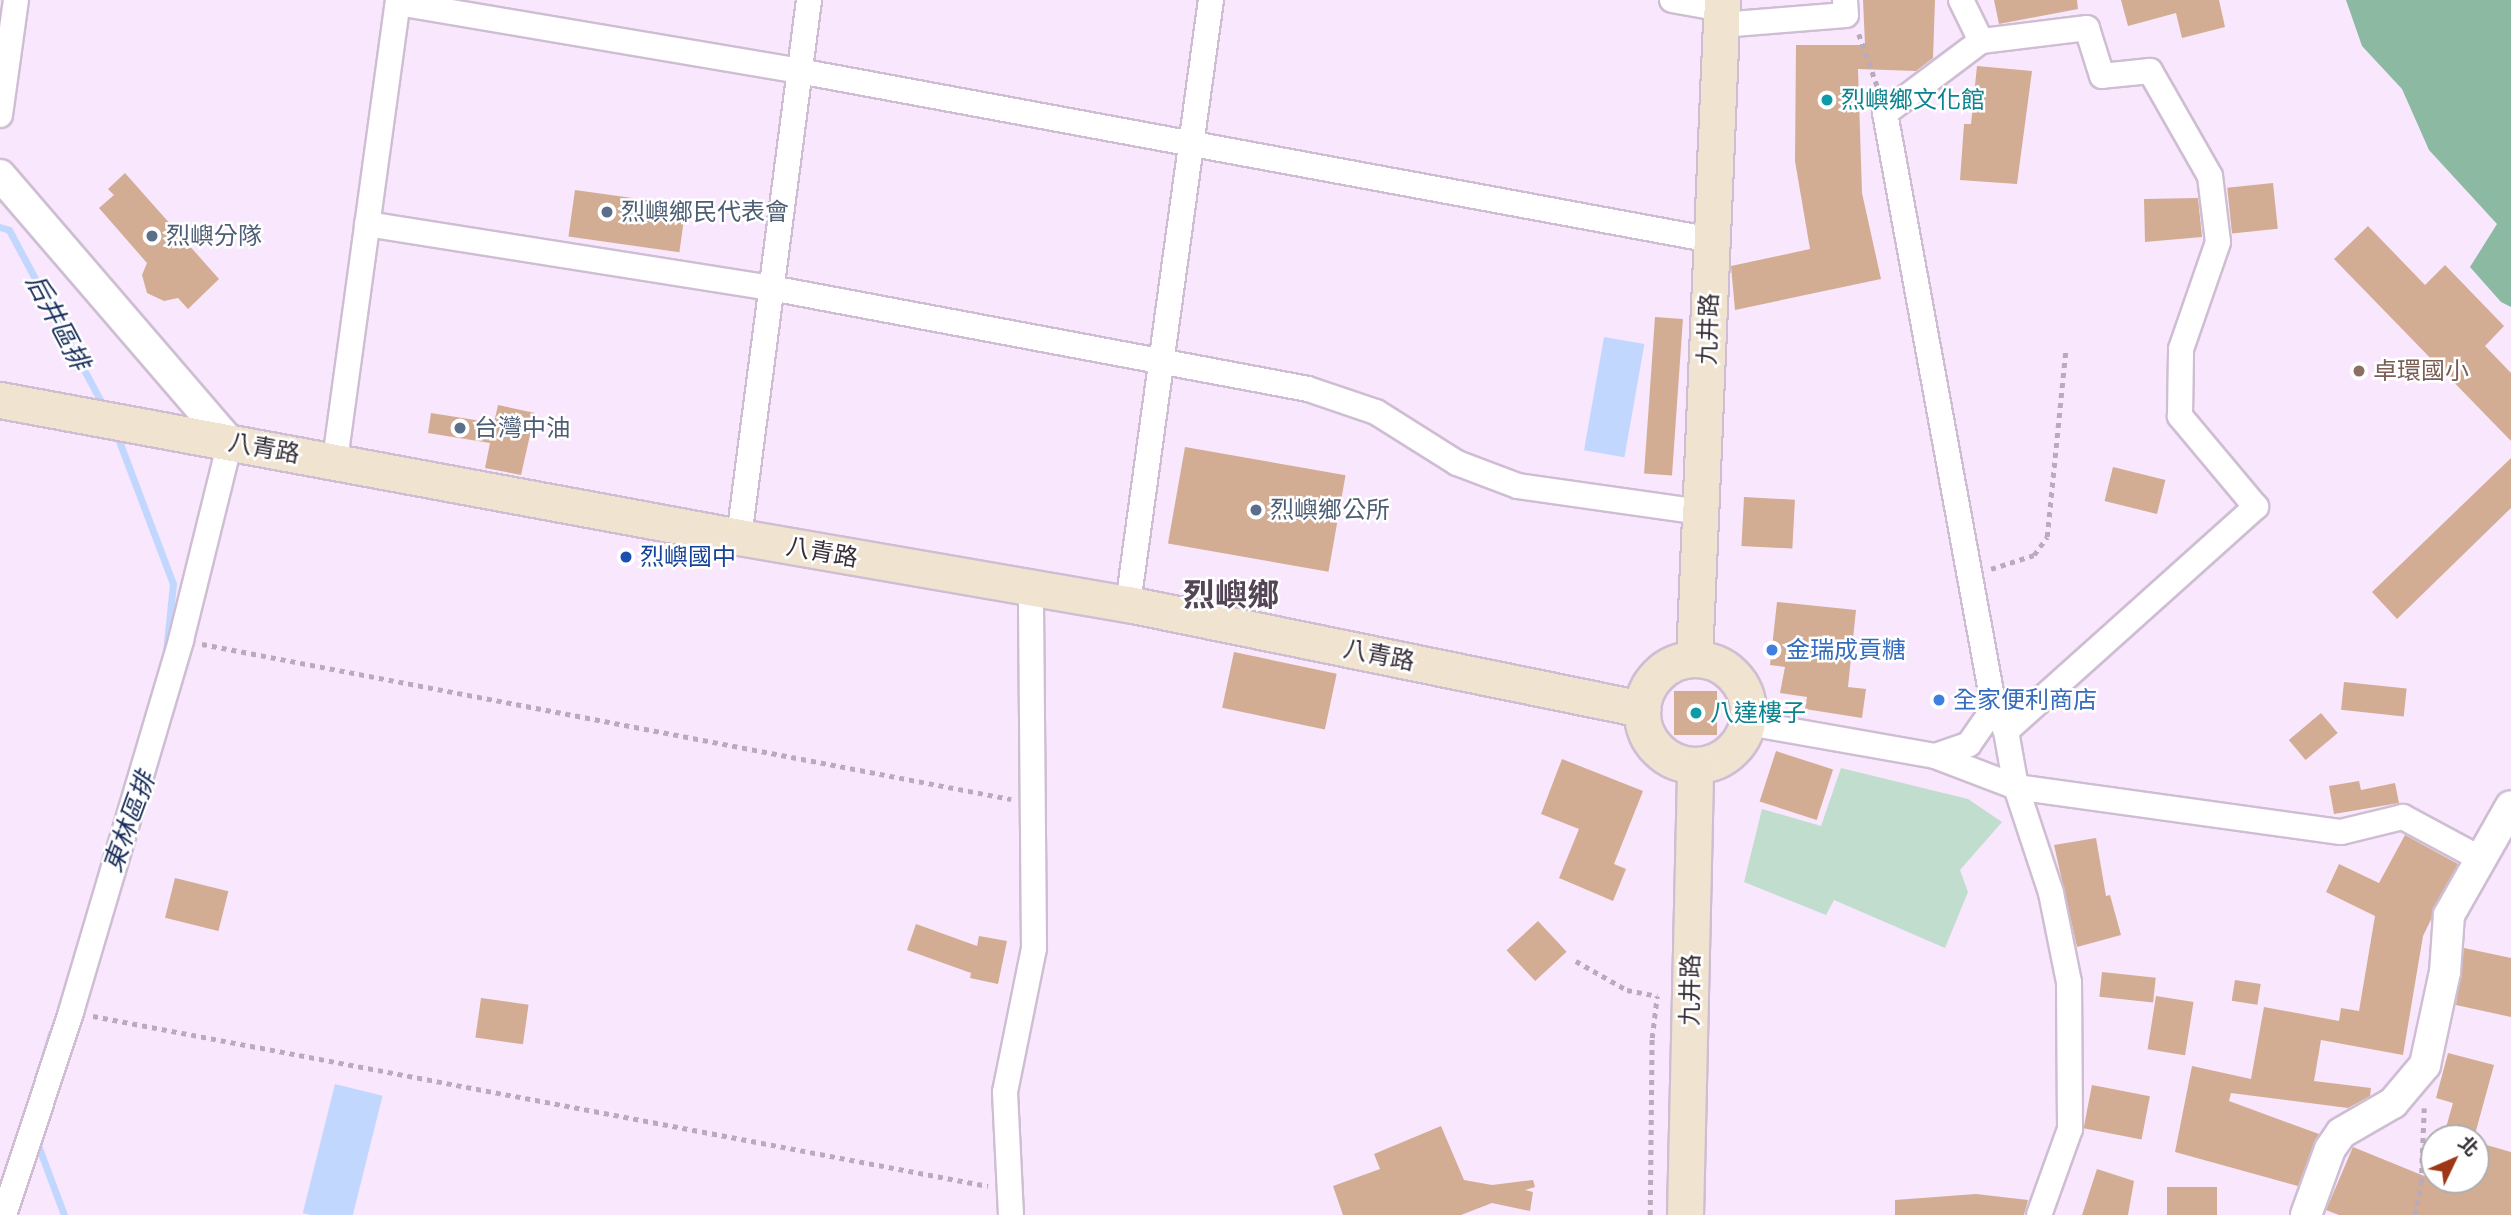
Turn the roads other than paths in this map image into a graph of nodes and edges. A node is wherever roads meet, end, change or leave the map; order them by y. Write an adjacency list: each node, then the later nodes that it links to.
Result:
1 (16, 0): 11 (street)
2 (809, 0): 10 (street)
3 (1211, 0): 12 (street)
4 (1672, 0): 8 (street)
5 (1961, 0): 9 (street)
6 (398, 1): 10 (street); 14 (street)
7 (1845, 7): 8 (street)
8 (1722, 11): 15 (main road, 九井路)
9 (1980, 41): 26 (street); 29 (street)
10 (799, 71): 12 (street); 16 (street)
11 (0, 115)
12 (1191, 146): 15 (street); 17 (street)
13 (0, 175): 19 (street)
14 (368, 224): 16 (street); 20 (street)
15 (1712, 240): 21 (main road, 九井路)
16 (771, 288): 17 (street); 22 (street)
17 (1162, 360): 21 (street); 24 (street)
18 (0, 400): 19 (main road, 八青路)
19 (230, 442): 20 (main road, 八青路); 36 (street)
20 (335, 460): 22 (main road, 八青路)
21 (1700, 512): 25 (main road, 九井路)
22 (738, 537): 23 (main road, 八青路)
23 (1031, 587): 24 (main road, 八青路); 35 (street)
24 (1128, 604): 27 (main road, 八青路)
25 (1694, 659): 27 (main road); 28 (main road)
26 (1994, 708): 29 (street); 30 (street)
27 (1642, 709): 31 (main road)
28 (1748, 723): 30 (street); 31 (main road)
29 (2006, 731): 32 (street)
30 (1935, 756): 32 (street)
31 (1695, 766): 37 (main road, 九井路)
32 (2016, 787): 34 (street); 38 (street)
33 (2511, 806): 34 (street)
34 (2481, 859): 39 (street)
35 (1010, 1203)
36 (4, 1215)
37 (1685, 1215)
38 (2039, 1215)
39 (2306, 1215)

